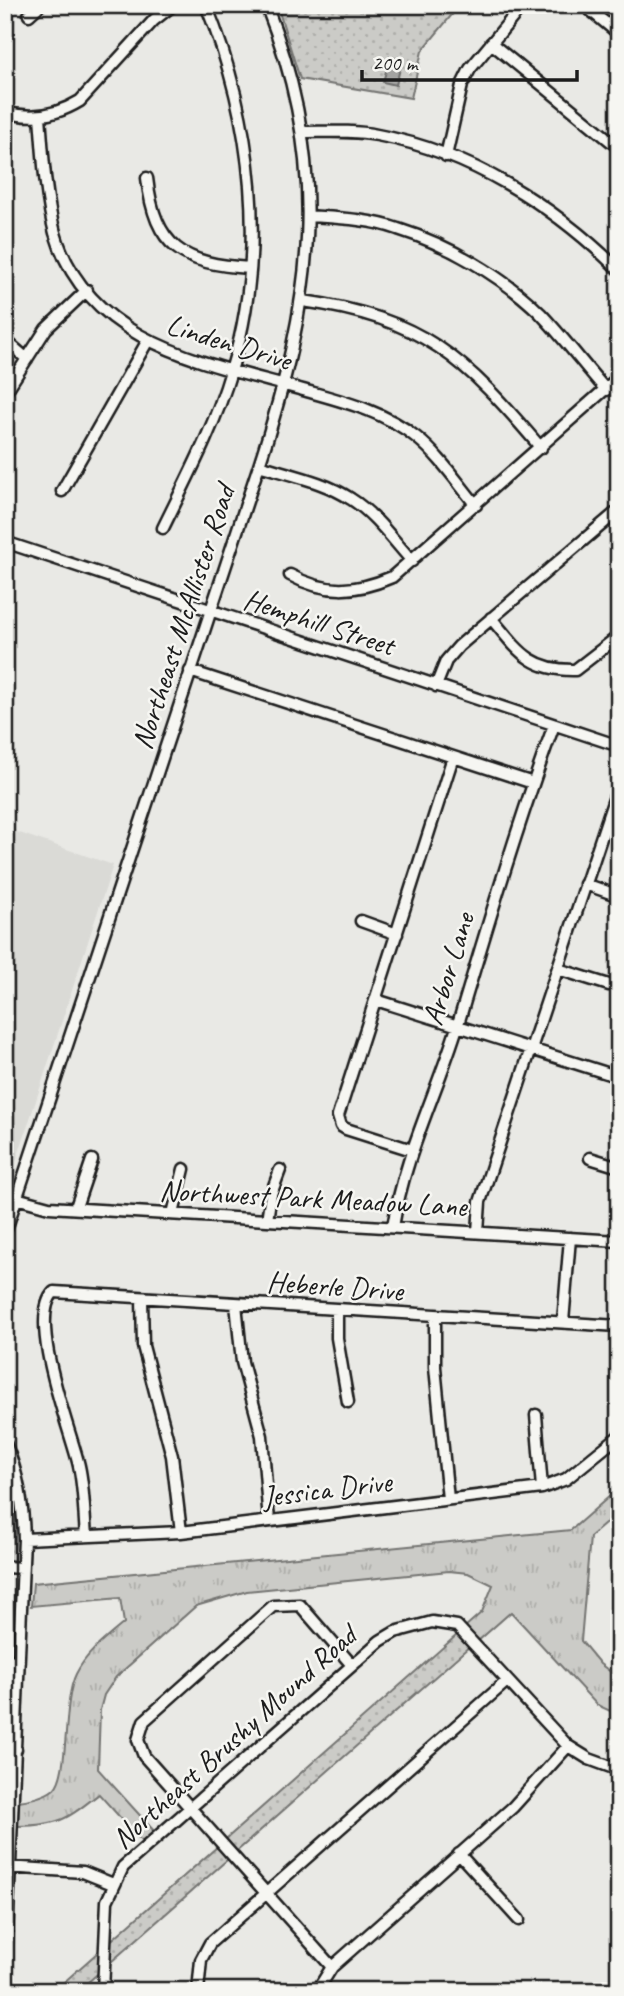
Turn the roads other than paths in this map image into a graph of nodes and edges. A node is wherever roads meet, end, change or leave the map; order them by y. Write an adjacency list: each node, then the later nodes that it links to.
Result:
1 (40, 5): 7 (street)
2 (173, 5): 11 (street)
3 (206, 5): 17 (street)
4 (266, 5): 12 (street, Northeast McAllister Road)
5 (523, 5): 9 (street)
6 (584, 5): 8 (street)
7 (29, 15)
8 (619, 34)
9 (491, 43): 13 (street); 14 (street)
10 (5, 112): 11 (street)
11 (40, 116): 19 (street, Linden Drive)
12 (302, 132): 14 (street); 16 (street, Northeast McAllister Road)
13 (619, 148)
14 (446, 156): 18 (street)
15 (147, 178): 17 (street)
16 (308, 216): 20 (street, Northeast McAllister Road); 27 (street)
17 (250, 268): 24 (street)
18 (619, 270)
19 (87, 290): 22 (street, Linden Drive); 23 (street)
20 (303, 301): 26 (street, Northeast McAllister Road); 29 (street)
21 (5, 340): 23 (street)
22 (147, 342): 24 (street, Linden Drive); 31 (street)
23 (27, 359): 28 (street)
24 (232, 370): 26 (street, Linden Drive); 34 (street)
25 (619, 377): 27 (street)
26 (285, 385): 30 (street, Northeast McAllister Road); 32 (street, Linden Drive)
27 (606, 390): 29 (street)
28 (5, 393)
29 (541, 448): 32 (street)
30 (259, 466): 36 (street); 38 (street, Northeast McAllister Road)
31 (62, 491)
32 (476, 505): 36 (street)
33 (619, 510): 39 (street)
34 (163, 528)
35 (5, 542): 38 (street, Hemphill Street)
36 (412, 561): 37 (street)
37 (290, 575)
38 (210, 612): 41 (street, Northeast McAllister Road); 42 (street, Hemphill Street)
39 (491, 618): 40 (street); 42 (street)
40 (619, 636)
41 (190, 671): 45 (street); 66 (street, Northeast McAllister Road)
42 (436, 686): 43 (street, Hemphill Street)
43 (554, 725): 44 (street, Hemphill Street); 46 (street, Arbor Lane)
44 (619, 746)
45 (453, 757): 46 (street); 52 (street)
46 (533, 783): 56 (street, Arbor Lane)
47 (619, 784): 48 (street)
48 (616, 804): 49 (street)
49 (585, 884): 50 (street); 53 (street)
50 (619, 896)
51 (361, 921): 52 (street)
52 (397, 934): 55 (street)
53 (558, 969): 54 (street); 57 (street)
54 (609, 985)
55 (376, 1000): 56 (street); 59 (street)
56 (457, 1026): 57 (street); 59 (street, Arbor Lane)
57 (531, 1049): 58 (street); 71 (street)
58 (619, 1077)
59 (412, 1150): 70 (street, Arbor Lane)
60 (590, 1158): 62 (street)
61 (92, 1160): 67 (street)
62 (619, 1167)
63 (184, 1169): 68 (street)
64 (280, 1170): 69 (street)
65 (5, 1195): 66 (street, Northwest Park Meadow Lane)
66 (17, 1199): 67 (street, Northwest Park Meadow Lane); 72 (street, Northeast McAllister Road)
67 (76, 1207): 68 (street, Northwest Park Meadow Lane)
68 (173, 1214): 69 (street, Northwest Park Meadow Lane)
69 (267, 1220): 70 (street, Northwest Park Meadow Lane)
70 (393, 1227): 71 (street, Northwest Park Meadow Lane)
71 (478, 1232): 73 (street, Northwest Park Meadow Lane)
72 (5, 1233)
73 (570, 1238): 74 (street, Northwest Park Meadow Lane); 79 (street)
74 (619, 1241)
75 (142, 1298): 76 (street, Heberle Drive); 89 (street); 90 (street, Heberle Drive)
76 (236, 1304): 77 (street, Heberle Drive); 88 (street)
77 (337, 1310): 78 (street, Heberle Drive); 82 (street)
78 (435, 1316): 79 (street, Heberle Drive); 87 (street)
79 (563, 1322): 80 (street, Heberle Drive)
80 (619, 1326): 81 (street)
81 (619, 1332)
82 (348, 1402)
83 (536, 1415): 86 (street)
84 (619, 1436): 86 (street, Jessica Drive)
85 (5, 1443): 91 (street)
86 (542, 1488): 87 (street, Jessica Drive)
87 (448, 1499): 88 (street, Jessica Drive)
88 (269, 1521): 89 (street, Jessica Drive)
89 (181, 1532): 90 (street, Jessica Drive)
90 (86, 1536): 91 (street, Jessica Drive)
91 (24, 1539): 93 (street)
92 (5, 1567): 93 (street)
93 (22, 1568): 95 (street)
94 (5, 1660): 95 (street)
95 (19, 1661): 99 (street)
96 (351, 1664): 97 (street, Northeast Brushy Mound Road); 101 (street, Northeast Brushy Mound Road); 101 (street)
97 (507, 1681): 98 (street); 105 (street)
98 (568, 1746): 100 (street); 102 (street)
99 (11, 1749): 103 (street)
100 (619, 1770)
101 (190, 1807): 104 (street, Northeast Brushy Mound Road); 105 (street)
102 (459, 1854): 106 (street); 107 (street)
103 (8, 1867): 104 (street); 108 (street)
104 (113, 1884): 109 (street, Northeast Brushy Mound Road)
105 (266, 1893): 107 (street); 110 (street)
106 (519, 1920)
107 (332, 1967): 111 (street)
108 (5, 1981)
109 (103, 1991)
110 (198, 1991)
111 (317, 1991)

